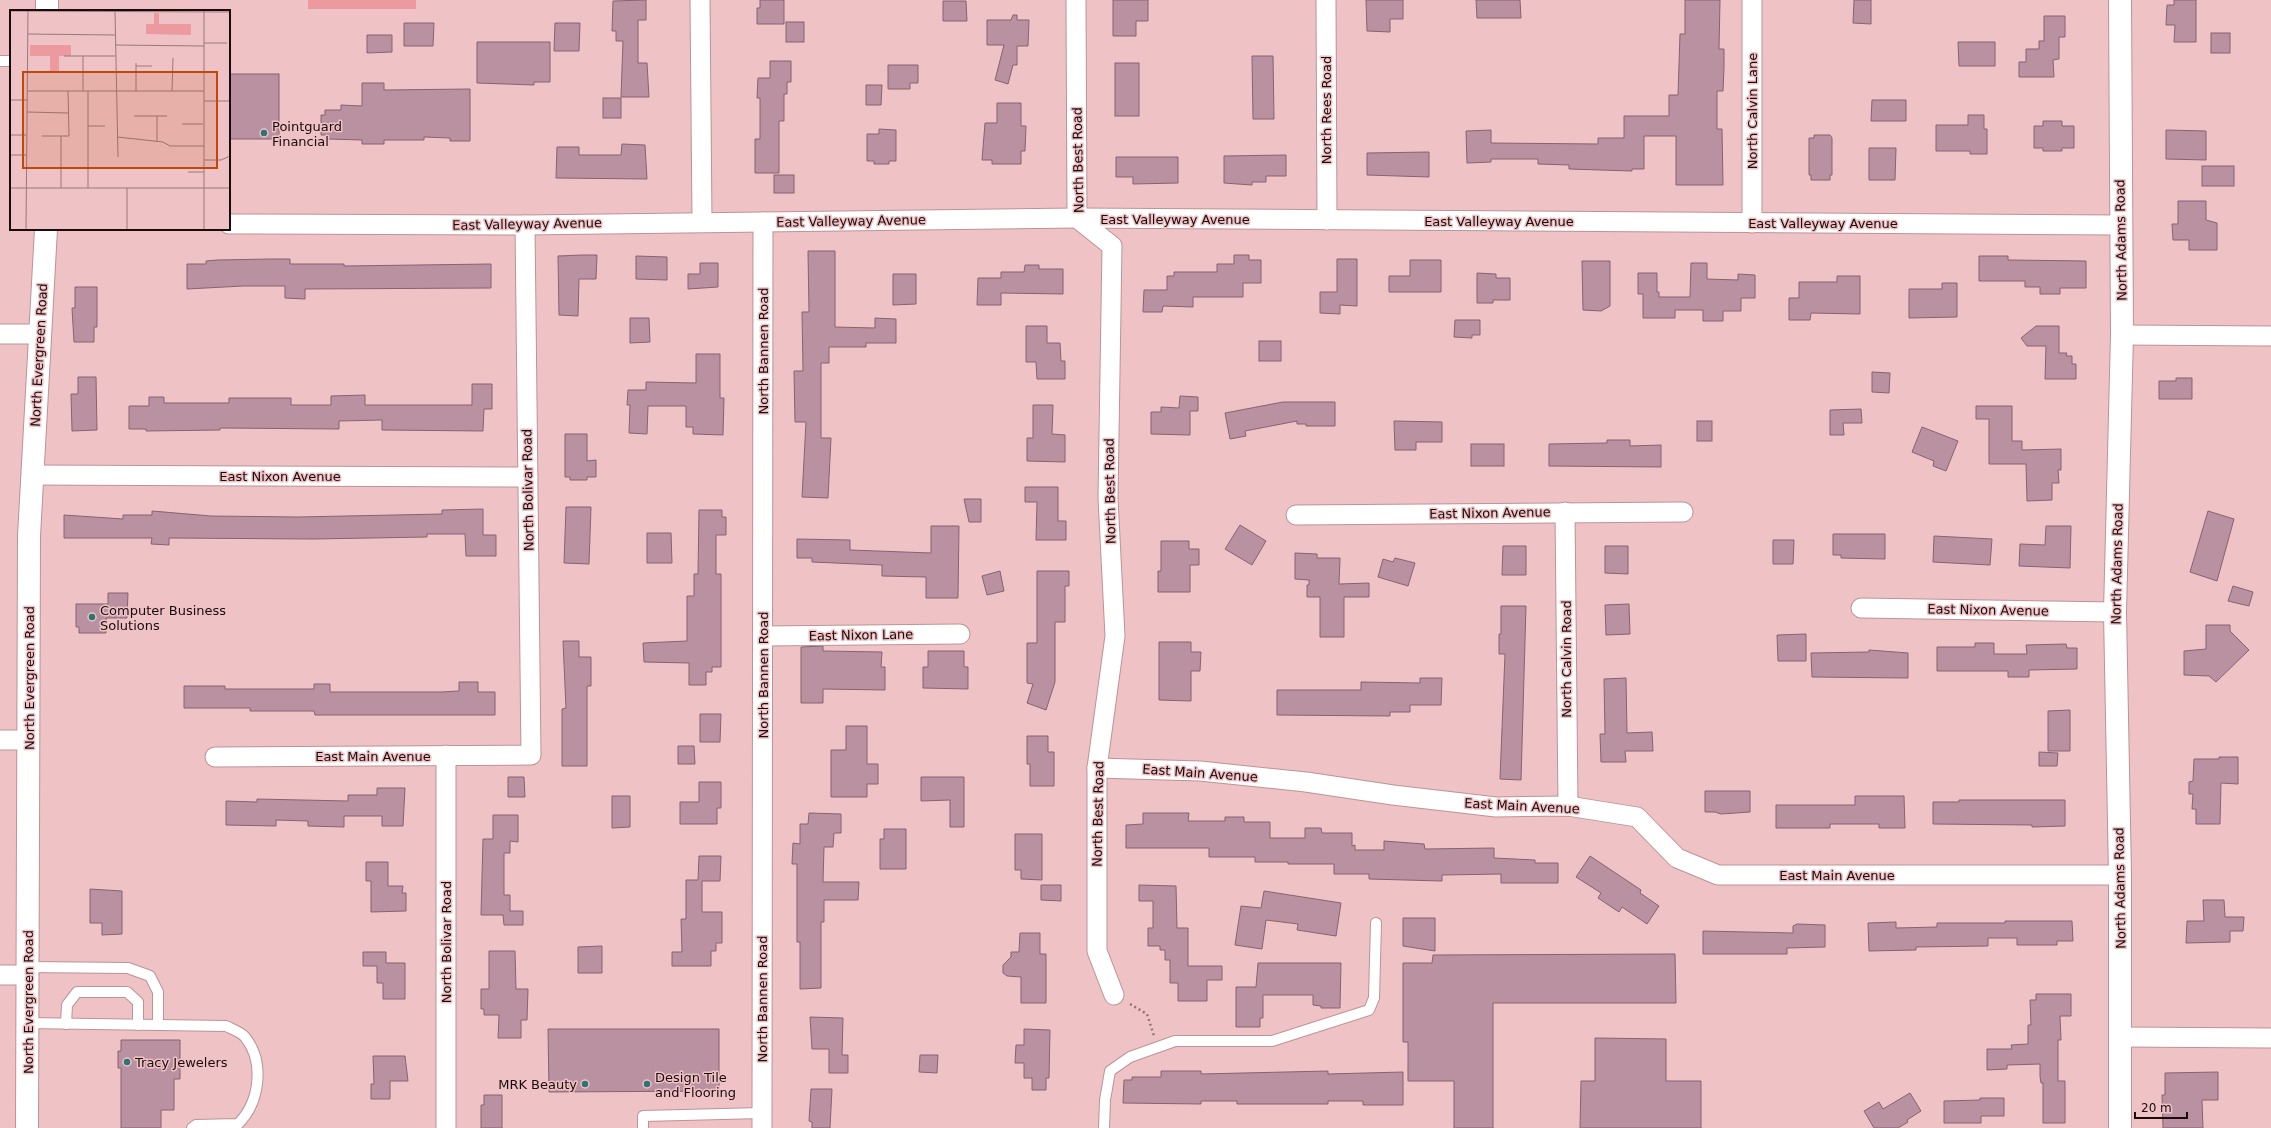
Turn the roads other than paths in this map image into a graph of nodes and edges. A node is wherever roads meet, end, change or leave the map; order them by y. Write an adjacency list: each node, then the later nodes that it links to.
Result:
1 (700, 0): 8 (street)
2 (1076, 0): 6 (street, North Best Road)
3 (1326, 0): 7 (street, North Rees Road)
4 (1752, 0): 10 (street, North Calvin Lane)
5 (2120, 0): 13 (street, North Adams Road)
6 (1077, 218): 7 (street, East Valleyway Avenue); 9 (street, East Valleyway Avenue); 33 (street, North Best Road)
7 (1326, 220): 10 (street, East Valleyway Avenue)
8 (702, 222): 9 (street, East Valleyway Avenue); 12 (street, East Valleyway Avenue)
9 (763, 222): 27 (street, North Bannen Road)
10 (1752, 223): 13 (street, East Valleyway Avenue)
11 (230, 224): 12 (street, East Valleyway Avenue)
12 (525, 225): 20 (street, North Bolivar Road)
13 (2120, 225): 17 (street, North Adams Road)
14 (46, 230): 16 (street, North Evergreen Road)
15 (0, 334): 16 (street)
16 (41, 334): 19 (street, North Evergreen Road)
17 (2122, 335): 18 (street); 25 (street, North Adams Road)
18 (2271, 336)
19 (32, 475): 20 (street, East Nixon Avenue); 29 (street, North Evergreen Road)
20 (528, 477): 31 (street, North Bolivar Road)
21 (1565, 512): 22 (street, East Nixon Avenue); 23 (street, East Nixon Avenue); 34 (street, North Calvin Road)
22 (1683, 512)
23 (1296, 516)
24 (1861, 608): 25 (street, East Nixon Avenue)
25 (2115, 612): 35 (street, North Adams Road)
26 (960, 634): 27 (street, East Nixon Lane)
27 (763, 636): 46 (street, North Bannen Road)
28 (0, 740): 29 (street)
29 (29, 740): 37 (street, North Evergreen Road)
30 (446, 755): 31 (street, East Main Avenue); 32 (street, East Main Avenue); 49 (street, North Bolivar Road)
31 (531, 755)
32 (215, 757)
33 (1097, 768): 34 (street, East Main Avenue); 39 (street, North Best Road)
34 (1568, 806): 35 (street, East Main Avenue)
35 (2120, 875): 44 (street, North Adams Road)
36 (1376, 923): 51 (lane)
37 (27, 971): 38 (street); 40 (street, North Evergreen Road); 43 (lane)
38 (0, 975)
39 (1114, 995)
40 (27, 1023): 41 (lane); 47 (street, North Evergreen Road)
41 (66, 1024): 42 (lane); 42 (lane)
42 (138, 1025): 43 (lane)
43 (158, 1025): 48 (lane)
44 (2121, 1037): 45 (street); 52 (street, North Adams Road)
45 (2271, 1038)
46 (762, 1120): 50 (lane)
47 (28, 1128)
48 (192, 1128)
49 (446, 1128)
50 (643, 1128)
51 (1104, 1128)
52 (2120, 1128)

